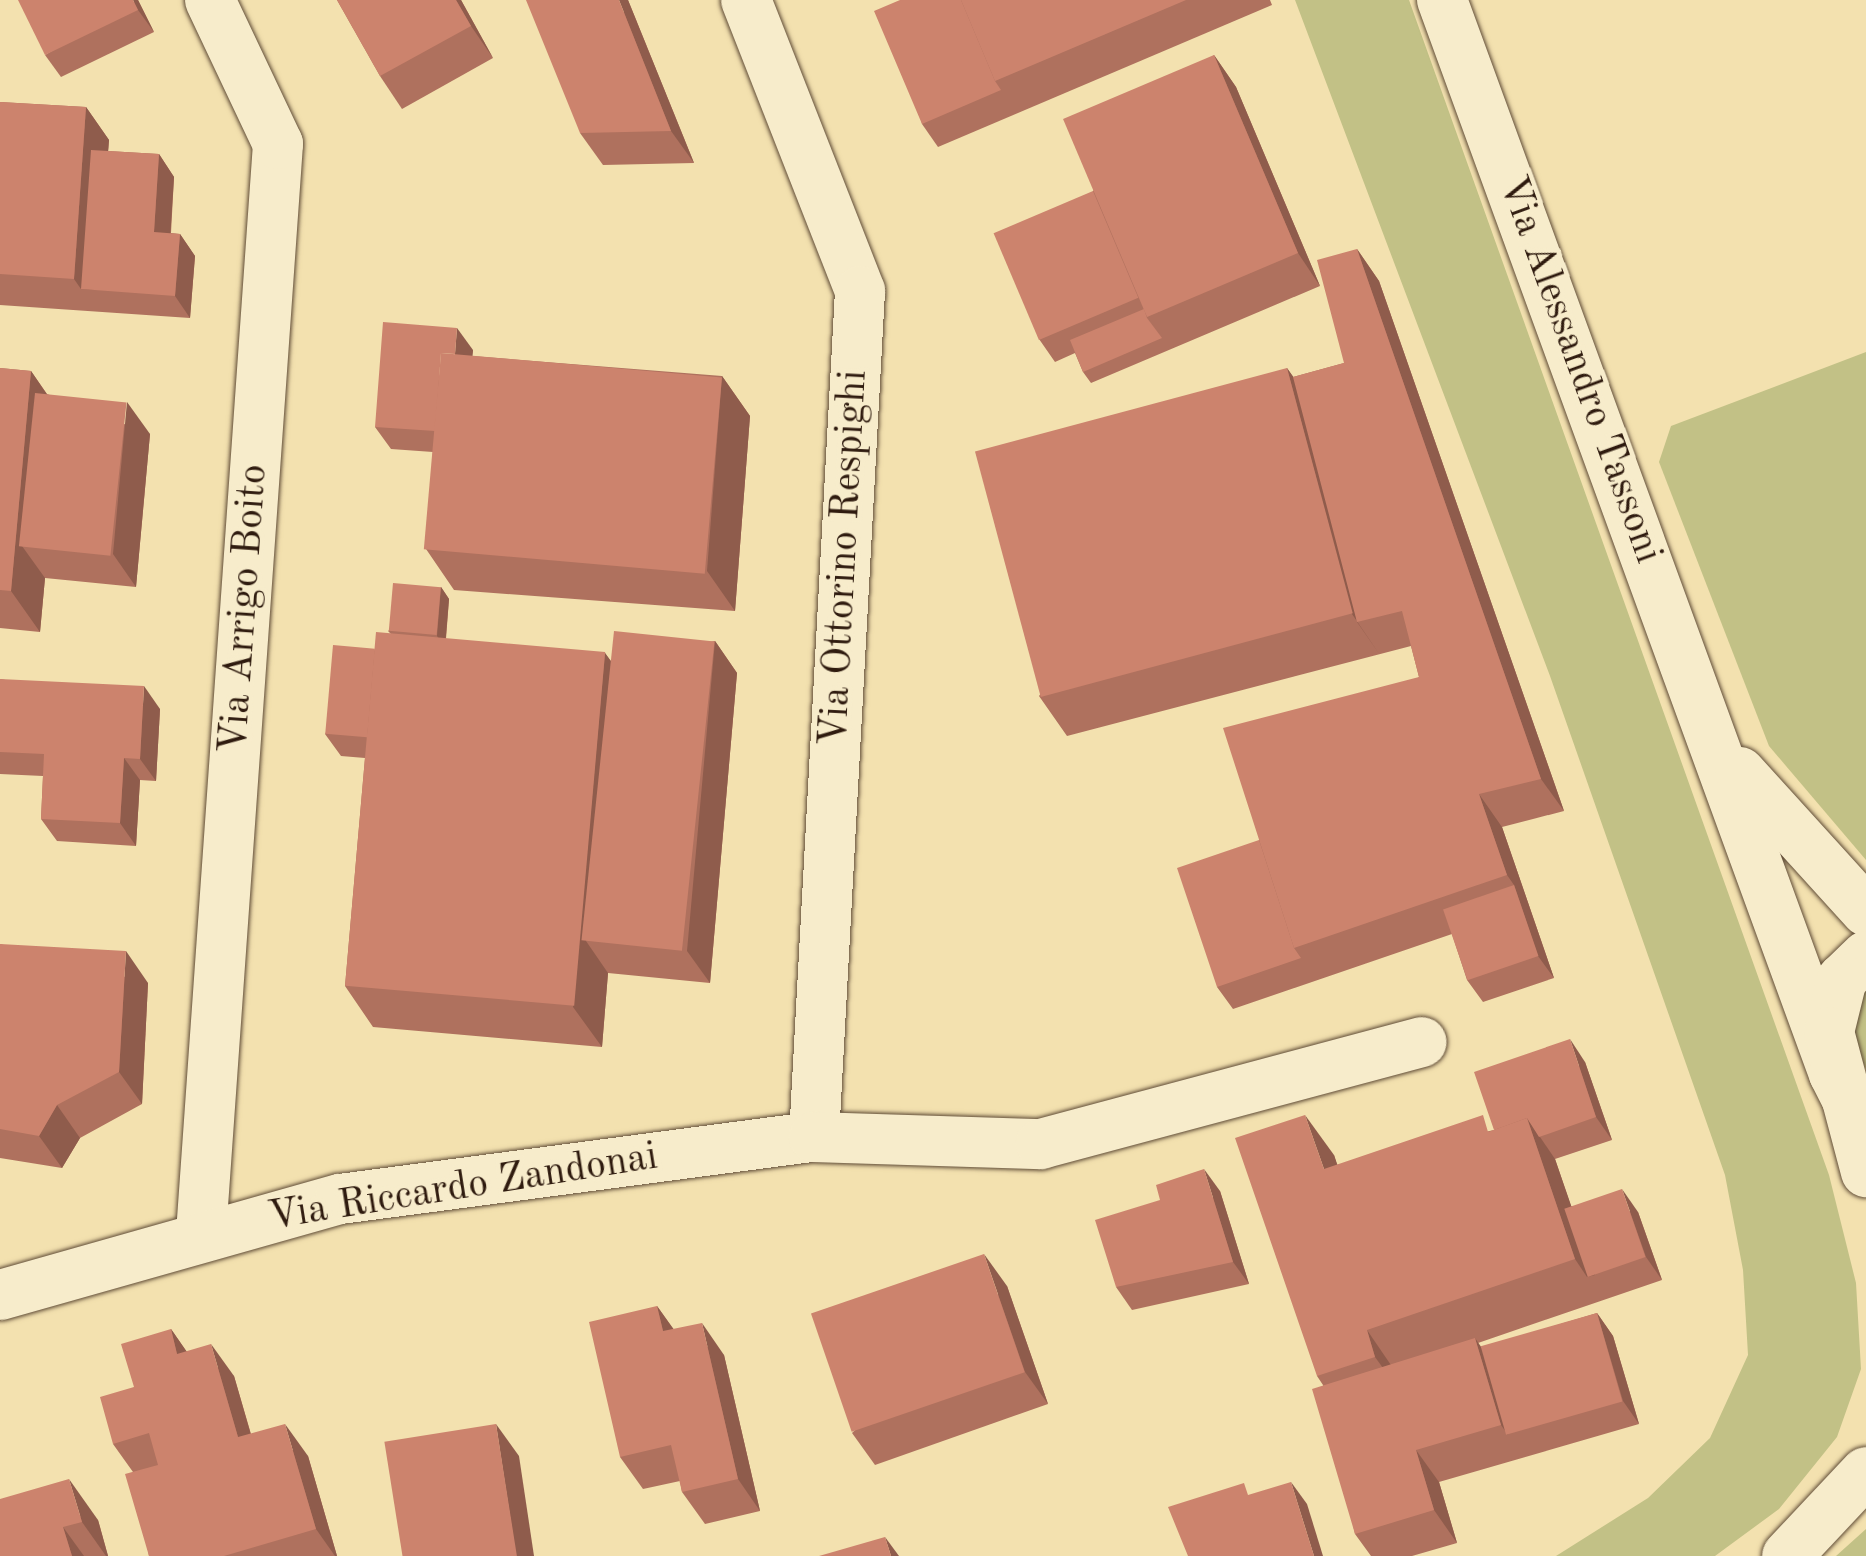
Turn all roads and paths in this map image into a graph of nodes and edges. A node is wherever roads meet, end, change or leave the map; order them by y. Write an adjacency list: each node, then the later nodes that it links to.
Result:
1 (210, 0): 11 (street, Via Arrigo Boito)
2 (746, 0): 9 (street, Via Ottorino Respighi)
3 (1442, 0): 4 (street, Via Alessandro Tassoni)
4 (1716, 740): 5 (street, Via Alessandro Tassoni); 8 (street, Via Alessandro Tassoni)
5 (1866, 911)
6 (1866, 956): 8 (street)
7 (1422, 1042): 9 (street, Via Riccardo Zandonai)
8 (1860, 1127): 10 (street)
9 (814, 1136): 11 (street, Via Riccardo Zandonai)
10 (1866, 1172)
11 (201, 1234): 12 (street, Via Riccardo Zandonai)
12 (0, 1294)
13 (1861, 1469): 14 (street)
14 (1787, 1556)

